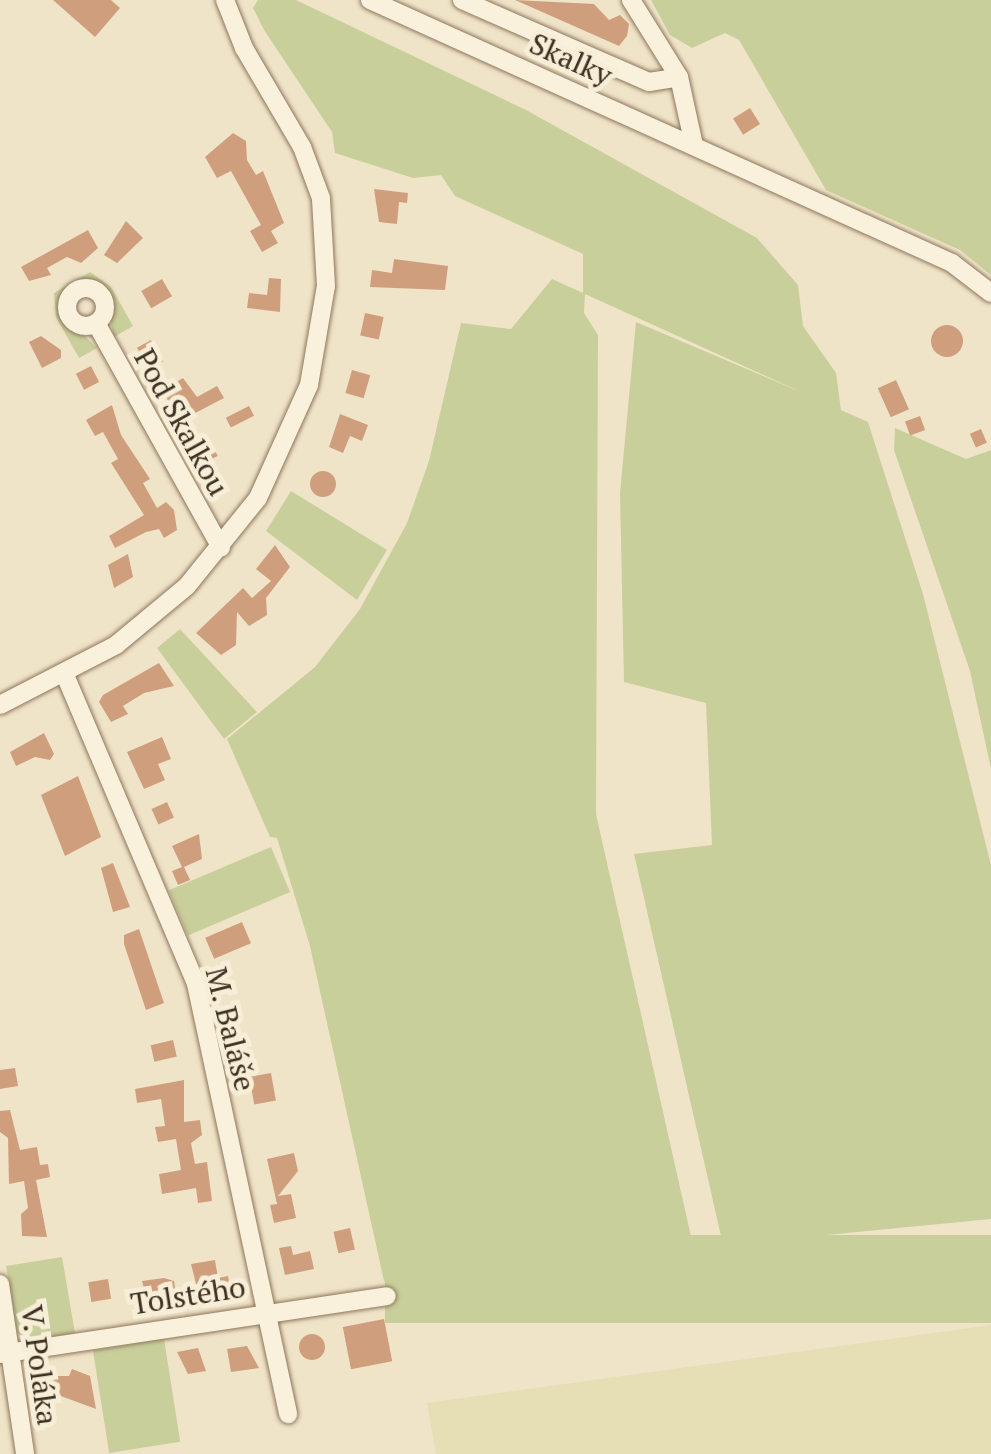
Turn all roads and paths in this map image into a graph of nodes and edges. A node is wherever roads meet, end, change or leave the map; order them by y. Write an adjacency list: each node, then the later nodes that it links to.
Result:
1 (225, 0): 9 (street, Pod Skalkou)
2 (370, 0): 6 (street, Skalky)
3 (462, 0): 5 (street, Skalky)
4 (631, 0): 5 (street, Skalky)
5 (679, 77): 6 (street, Skalky)
6 (694, 145): 7 (street, Skalky)
7 (991, 294)
8 (96, 323): 9 (street, Pod Skalkou)
9 (221, 548): 10 (street, Pod Skalkou)
10 (65, 675): 11 (street, Pod Skalkou); 14 (street, M. Baláše)
11 (0, 705)
12 (0, 1284): 15 (street, V. Poláka)
13 (386, 1296): 14 (street, Tolstého)
14 (266, 1310): 15 (street, Tolstého); 16 (street, M. Baláše)
15 (5, 1353): 17 (street, V. Poláka)
16 (288, 1414)
17 (26, 1454)

